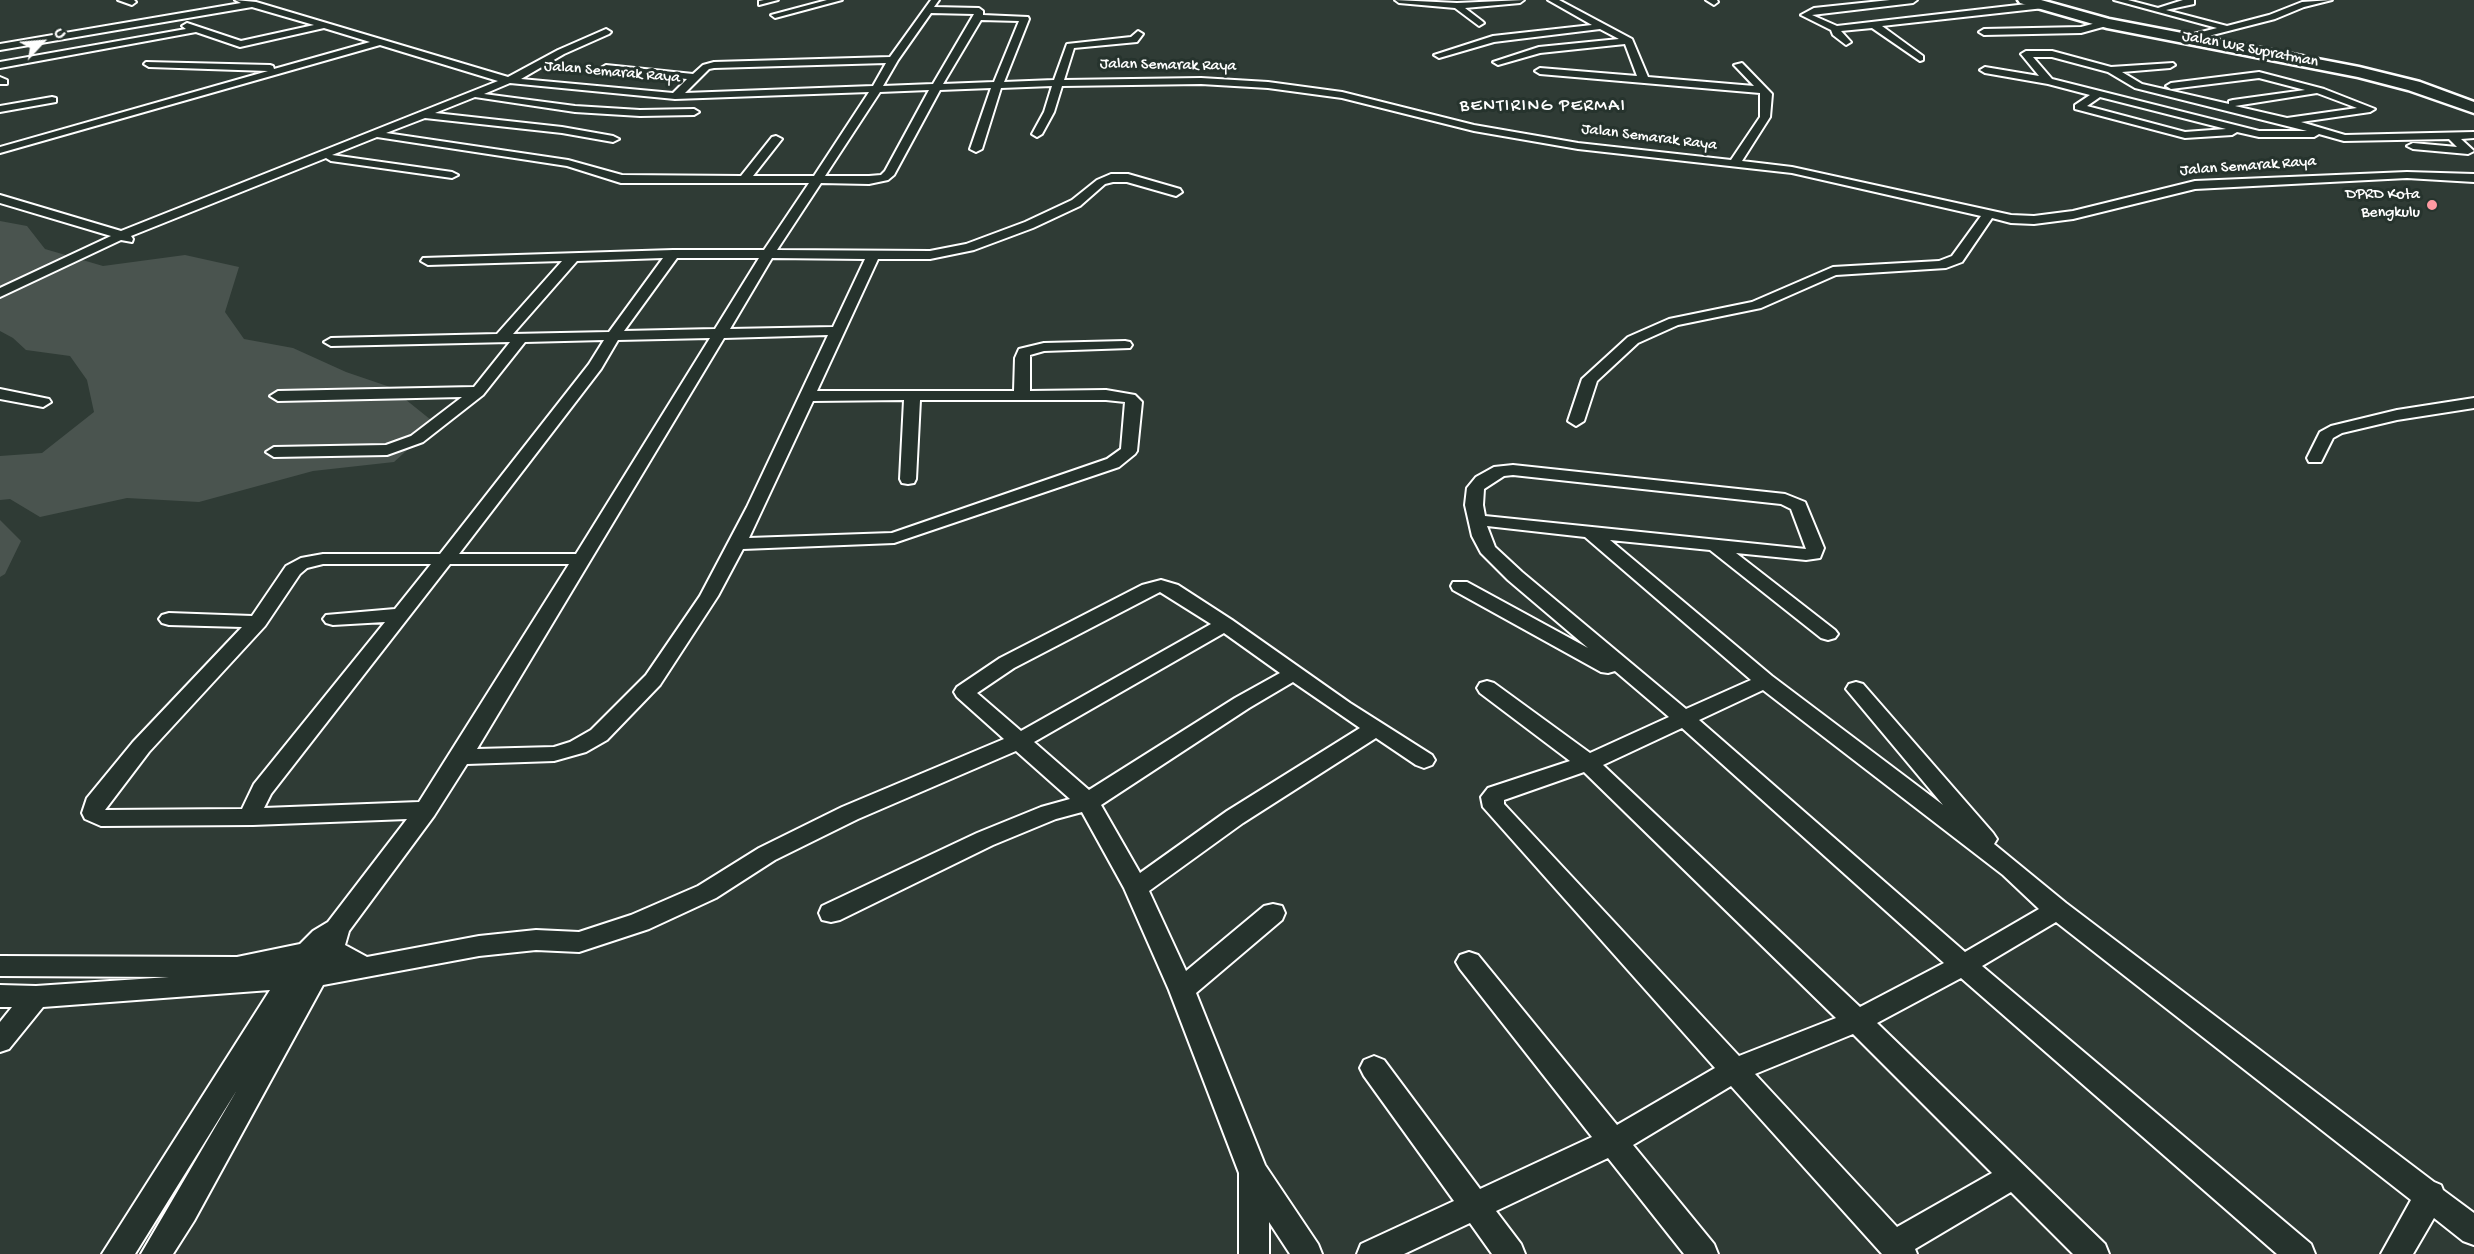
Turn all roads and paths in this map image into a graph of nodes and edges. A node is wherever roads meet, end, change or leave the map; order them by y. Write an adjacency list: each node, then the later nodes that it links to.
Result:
1 (122, 0): 15 (street)
2 (239, 0): 16 (street, Jalan Semarak Raya)
3 (774, 0): 17 (street)
4 (838, 0): 23 (street)
5 (1399, 0): 18 (street)
6 (1423, 0): 18 (street)
7 (1486, 0): 18 (street)
8 (1520, 0): 20 (street)
9 (1552, 0): 30 (street)
10 (1913, 0): 33 (street)
11 (2025, 0): 21 (highway, Jalan WR Supratman)
12 (2118, 0): 22 (street)
13 (2187, 0): 22 (street)
14 (2328, 0): 31 (street)
15 (132, 2)
16 (258, 2): 25 (street); 28 (street, Jalan Semarak Raya); 40 (street, Jalan Semarak Raya)
17 (762, 3)
18 (1435, 3): 20 (street)
19 (932, 5): 24 (street); 46 (street)
20 (1457, 6): 26 (street)
21 (2044, 6): 27 (highway, Jalan WR Supratman); 29 (street)
22 (2156, 10): 31 (street)
23 (775, 15)
24 (978, 17): 65 (street); 68 (street)
25 (164, 20): 32 (street); 42 (street)
26 (1479, 23)
27 (2107, 23): 35 (street); 38 (highway, Jalan WR Supratman)
28 (326, 25): 32 (street); 40 (street, Jalan Semarak Raya)
29 (1874, 25): 33 (street); 45 (street)
30 (1604, 26): 37 (street); 39 (street)
31 (2225, 28): 38 (street)
32 (198, 29): 51 (street)
33 (1836, 29): 41 (street)
34 (606, 32): 62 (street)
35 (1984, 32)
36 (1138, 34): 64 (street)
37 (1517, 35): 43 (street); 44 (street)
38 (2189, 38): 82 (highway, Jalan WR Supratman)
39 (1629, 40): 43 (street); 61 (street)
40 (384, 41): 55 (street); 62 (street, Jalan Semarak Raya)
41 (1846, 42)
42 (0, 47)
43 (1539, 50): 48 (street)
44 (1439, 55)
45 (1920, 58)
46 (893, 60): 47 (street); 70 (street)
47 (822, 62): 49 (street); 73 (street)
48 (1498, 62)
49 (764, 63): 60 (street); 76 (street)
50 (150, 64): 55 (street)
51 (0, 65)
52 (1739, 65): 71 (street)
53 (2170, 65): 57 (street)
54 (606, 68): 60 (street)
55 (284, 69): 98 (street)
56 (1982, 69): 63 (street)
57 (2125, 69): 58 (street); 67 (street)
58 (2111, 70): 63 (street); 80 (street)
59 (1540, 71): 61 (street)
60 (696, 77): 78 (street)
61 (1643, 78): 71 (street)
62 (518, 80): 77 (street); 78 (street, Jalan Semarak Raya); 111 (street)
63 (2045, 80): 74 (street); 75 (street)
64 (1057, 82): 65 (street, Jalan Semarak Raya); 69 (street, Jalan Semarak Raya); 89 (street)
65 (999, 85): 68 (street, Jalan Semarak Raya); 100 (street)
66 (1337, 86): 69 (street)
67 (2172, 86): 72 (street); 80 (street)
68 (936, 87): 70 (street, Jalan Semarak Raya); 106 (street)
69 (1297, 88): 103 (street, Jalan Semarak Raya)
70 (876, 90): 73 (street, Jalan Semarak Raya); 106 (street)
71 (1764, 90): 103 (street)
72 (2320, 91): 81 (street); 86 (street)
73 (794, 93): 76 (street, Jalan Semarak Raya)
74 (2029, 93)
75 (2099, 93): 87 (street); 87 (street)
76 (735, 94): 78 (street, Jalan Semarak Raya)
77 (479, 96): 84 (street); 85 (street)
78 (675, 96)
79 (52, 100): 83 (street)
80 (2209, 102): 81 (street)
81 (2221, 105): 86 (street)
82 (2474, 108)
83 (0, 109)
84 (694, 112)
85 (429, 116): 90 (street); 95 (street)
86 (2286, 121): 88 (street)
87 (2244, 131): 88 (street)
88 (2325, 133): 94 (street)
89 (1037, 134)
90 (382, 136): 102 (street); 107 (street)
91 (2402, 137): 92 (street); 94 (street); 99 (street)
92 (2453, 137): 93 (street); 99 (street)
93 (2474, 137)
94 (2360, 138): 99 (street)
95 (613, 139)
96 (776, 139): 107 (street)
97 (0, 143): 98 (street)
98 (15, 146): 101 (street)
99 (2414, 146)
100 (976, 149)
101 (0, 150)
102 (331, 158): 104 (street); 111 (street)
103 (1734, 164): 110 (street, Jalan Semarak Raya)
104 (452, 175)
105 (2474, 178): 110 (street, Jalan Semarak Raya)
106 (817, 179): 107 (street); 112 (street)
107 (744, 180)
108 (1176, 192): 114 (street)
109 (0, 199): 111 (street)
110 (1988, 215): 134 (street)
111 (124, 237): 117 (street); 118 (street)
112 (769, 253): 113 (street); 114 (street); 120 (street)
113 (673, 254): 115 (street); 121 (street)
114 (873, 255): 119 (street)
115 (573, 257): 116 (street); 122 (street)
116 (428, 261)
117 (0, 293)
118 (0, 298)
119 (836, 331): 120 (street); 129 (street)
120 (721, 333): 121 (street); 143 (street)
121 (614, 335): 123 (street); 142 (street)
122 (501, 338): 123 (street); 124 (street)
123 (521, 338): 126 (street)
124 (331, 342)
125 (1125, 345): 131 (street)
126 (478, 392): 128 (street); 135 (street)
127 (0, 394): 132 (street)
128 (278, 396)
129 (807, 396): 130 (street); 140 (street)
130 (912, 396): 131 (street); 137 (street)
131 (1022, 397): 140 (street)
132 (43, 402)
133 (2474, 403): 136 (street)
134 (1576, 421)
135 (274, 452)
136 (2315, 458)
137 (908, 479)
138 (1477, 520): 139 (street); 141 (street); 154 (street)
139 (1588, 531): 141 (street); 152 (street)
140 (736, 544): 159 (street)
141 (1716, 546): 150 (street)
142 (445, 559): 143 (street); 145 (street); 148 (street)
143 (581, 559): 159 (street)
144 (1460, 586): 154 (street)
145 (400, 615): 147 (street); 164 (street)
146 (169, 619): 148 (street)
147 (333, 619)
148 (258, 622): 164 (street)
149 (1225, 624): 151 (street); 158 (street); 158 (street)
150 (1828, 634)
151 (1294, 673): 157 (street); 162 (street)
152 (1765, 681): 156 (street); 165 (street)
153 (1487, 688): 161 (street)
154 (1646, 688): 156 (street)
155 (1856, 689): 165 (street)
156 (1685, 719): 161 (street); 172 (street)
157 (1376, 728): 160 (street); 166 (street)
158 (1018, 741): 162 (street); 170 (street)
159 (461, 757): 163 (street)
160 (1424, 760)
161 (1588, 763): 177 (street); 180 (street)
162 (1088, 802): 166 (street); 168 (street)
163 (426, 810): 164 (street); 170 (street)
164 (253, 817)
165 (2011, 869): 167 (street)
166 (1136, 888): 174 (street)
167 (2057, 910): 172 (street); 184 (street)
168 (831, 913)
169 (1273, 913): 174 (street)
170 (316, 958): 173 (street); 176 (street); 188 (street); 189 (street)
171 (1469, 962): 181 (street)
172 (1963, 965): 177 (street); 196 (street)
173 (0, 966)
174 (1182, 990): 182 (street)
175 (0, 996): 176 (street)
176 (36, 997): 178 (street)
177 (1857, 1021): 180 (street); 183 (street)
178 (0, 1041)
179 (1374, 1068): 185 (street)
180 (1735, 1070): 181 (street); 187 (street)
181 (1614, 1141): 185 (street); 194 (street)
182 (1253, 1173): 190 (street); 191 (street)
183 (2014, 1175): 187 (street); 195 (street)
184 (2431, 1195): 186 (street); 197 (street)
185 (1475, 1206): 192 (street); 193 (street)
186 (2474, 1231)
187 (1898, 1250)
188 (117, 1254)
189 (156, 1254)
190 (1254, 1254)
191 (1307, 1254)
192 (1372, 1254)
193 (1510, 1254)
194 (1703, 1254)
195 (2094, 1254)
196 (2300, 1254)
197 (2396, 1254)

